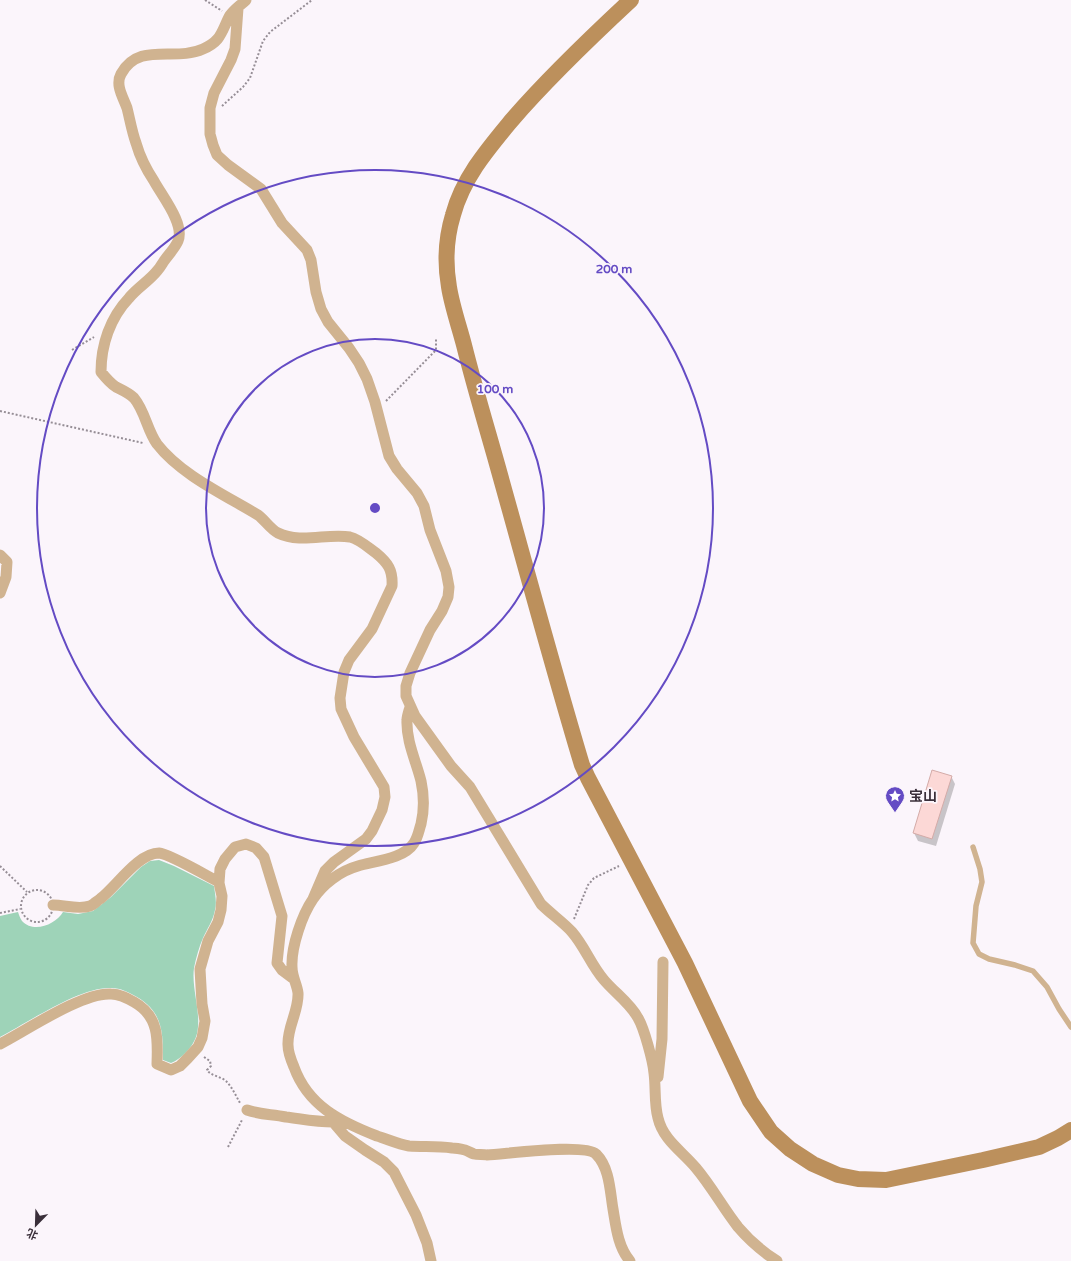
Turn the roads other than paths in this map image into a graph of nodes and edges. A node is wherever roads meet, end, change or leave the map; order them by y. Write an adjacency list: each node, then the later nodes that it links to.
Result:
1 (246, 0): 3 (street)
2 (631, 0): 18 (street)
3 (233, 12): 6 (street); 9 (street)
4 (0, 555): 5 (street)
5 (0, 593)
6 (410, 707): 9 (street); 15 (street)
7 (973, 848): 13 (lane)
8 (219, 882): 10 (street); 12 (street); 14 (street)
9 (313, 898): 12 (street)
10 (53, 905)
11 (663, 962): 15 (street)
12 (294, 979): 17 (street)
13 (1071, 1027)
14 (0, 1044)
15 (655, 1100): 21 (street)
16 (247, 1110): 17 (street)
17 (331, 1118): 19 (street); 20 (street)
18 (1071, 1130)
19 (431, 1261)
20 (630, 1261)
21 (777, 1261)

